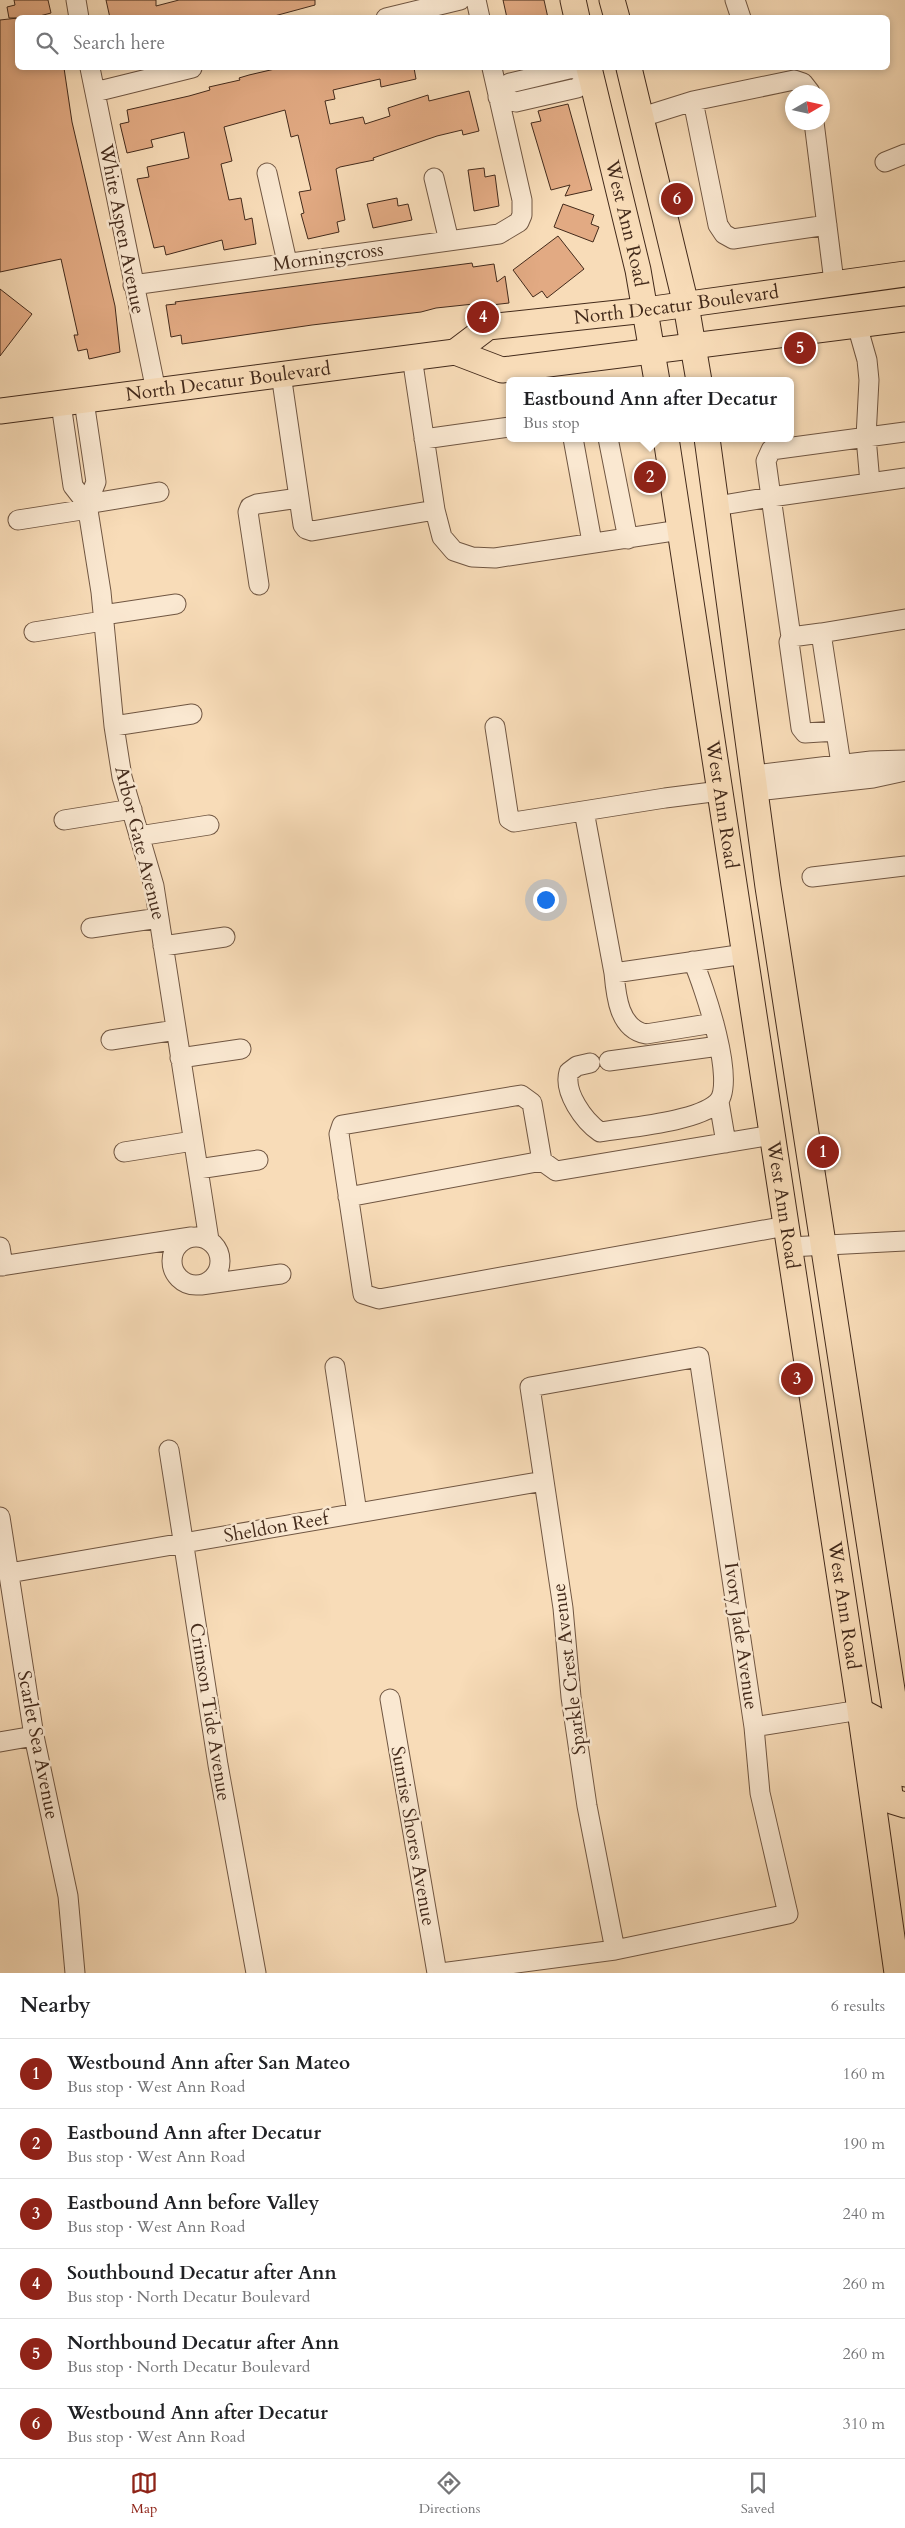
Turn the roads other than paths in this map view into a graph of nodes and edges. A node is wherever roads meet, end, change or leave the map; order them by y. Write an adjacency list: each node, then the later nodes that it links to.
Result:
1 (76, 0): 7 (street)
2 (460, 0): 8 (street)
3 (476, 0): 9 (street)
4 (573, 0): 10 (main road)
5 (612, 0): 11 (main road)
6 (735, 0): 12 (street)
7 (78, 15)
8 (398, 15)
9 (479, 15)
10 (576, 15)
11 (616, 15)
12 (740, 15)
13 (90, 70): 19 (street, White Aspen Avenue)
14 (184, 70): 19 (street)
15 (492, 70): 20 (street)
16 (630, 70): 22 (main road, West Ann Road)
17 (590, 72): 20 (street); 35 (main road, West Ann Road)
18 (805, 85): 21 (street)
19 (95, 92): 33 (street, White Aspen Avenue)
20 (498, 97): 29 (street, Morningcross)
21 (693, 101): 22 (street); 28 (street)
22 (642, 117): 34 (main road, West Ann Road)
23 (815, 130): 28 (street)
24 (905, 154): 25 (street)
25 (885, 162)
26 (267, 173): 30 (street)
27 (434, 178): 29 (street)
28 (827, 225): 32 (street)
29 (449, 241): 30 (street, Morningcross)
30 (287, 262): 33 (street, Morningcross)
31 (905, 274): 32 (main road, North Decatur Boulevard)
32 (834, 282): 34 (main road, North Decatur Boulevard)
33 (133, 285): 45 (street, White Aspen Avenue)
34 (686, 304): 35 (main road, North Decatur Boulevard); 38 (main road, West Ann Road)
35 (646, 310): 39 (main road, West Ann Road); 40 (main road, North Decatur Boulevard)
36 (905, 319): 37 (main road, North Decatur Boulevard)
37 (857, 326): 38 (main road, North Decatur Boulevard); 50 (street)
38 (693, 346): 39 (main road, North Decatur Boulevard); 44 (main road, West Ann Road)
39 (652, 351): 40 (main road, North Decatur Boulevard); 43 (main road, West Ann Road)
40 (456, 352): 41 (main road, North Decatur Boulevard)
41 (412, 357): 42 (main road, North Decatur Boulevard); 51 (street)
42 (281, 374): 45 (main road, North Decatur Boulevard); 60 (street)
43 (656, 377)
44 (697, 377)
45 (156, 391): 46 (main road, North Decatur Boulevard)
46 (72, 403): 47 (main road, North Decatur Boulevard); 61 (street, Arbor Gate Avenue)
47 (0, 411)
48 (506, 428): 51 (street)
49 (905, 432): 50 (street)
50 (866, 438): 57 (street); 59 (street)
51 (424, 439): 63 (street)
52 (574, 442): 67 (street)
53 (609, 442): 66 (street)
54 (667, 442): 65 (main road, West Ann Road)
55 (708, 442): 62 (main road, West Ann Road)
56 (905, 478): 57 (street)
57 (870, 483): 59 (street)
58 (159, 492): 61 (street)
59 (771, 497): 62 (street); 74 (street)
60 (299, 498): 63 (street); 68 (street)
61 (87, 506): 64 (street); 70 (street, Arbor Gate Avenue)
62 (717, 506): 83 (main road, West Ann Road)
63 (435, 510): 67 (street)
64 (18, 520)
65 (680, 530): 66 (street); 75 (main road, West Ann Road)
66 (628, 539): 67 (street)
67 (592, 542)
68 (259, 585)
69 (176, 604): 70 (street)
70 (103, 618): 72 (street); 77 (street, Arbor Gate Avenue)
71 (905, 619): 73 (street)
72 (34, 632)
73 (821, 633): 74 (street); 79 (street)
74 (791, 637): 79 (street)
75 (701, 671): 83 (main road); 84 (main road, West Ann Road)
76 (192, 714): 77 (street)
77 (114, 726): 85 (street, Arbor Gate Avenue)
78 (495, 727): 86 (street)
79 (836, 730): 81 (street)
80 (905, 760): 81 (street)
81 (841, 764): 83 (street)
82 (905, 771): 83 (street)
83 (755, 783): 92 (main road, West Ann Road)
84 (720, 791): 86 (street); 92 (main road); 97 (main road, West Ann Road)
85 (132, 809): 87 (street); 89 (street, Arbor Gate Avenue)
86 (584, 811): 99 (street)
87 (64, 820)
88 (209, 825): 89 (street)
89 (139, 836): 93 (street, Arbor Gate Avenue)
90 (905, 866): 91 (street)
91 (812, 877)
92 (768, 887): 120 (main road, West Ann Road)
93 (159, 918): 94 (street); 96 (street, Arbor Gate Avenue)
94 (91, 928)
95 (225, 937): 96 (street)
96 (163, 946): 101 (street, Arbor Gate Avenue)
97 (745, 954): 98 (street); 109 (main road, West Ann Road)
98 (693, 961): 99 (street); 100 (street)
99 (614, 973): 100 (street)
100 (714, 1023): 103 (street)
101 (176, 1030): 102 (street); 105 (street, Arbor Gate Avenue)
102 (111, 1040)
103 (719, 1046): 106 (street); 108 (street)
104 (241, 1048): 105 (street)
105 (180, 1058): 110 (street, Arbor Gate Avenue)
106 (610, 1060)
107 (590, 1063): 108 (street)
108 (719, 1102): 111 (street)
109 (772, 1135): 111 (street); 117 (main road, West Ann Road)
110 (193, 1142): 112 (street); 115 (street, Arbor Gate Avenue)
111 (720, 1144): 114 (street)
112 (124, 1152)
113 (258, 1160): 115 (street)
114 (542, 1161): 116 (street); 116 (street)
115 (198, 1169): 118 (street, Arbor Gate Avenue)
116 (348, 1197): 117 (street)
117 (788, 1236): 120 (street); 135 (main road, West Ann Road)
118 (200, 1238): 122 (street); 124 (street); 124 (street)
119 (905, 1241): 120 (street)
120 (823, 1245): 133 (main road, West Ann Road)
121 (0, 1246): 122 (street)
122 (2, 1266)
123 (281, 1274): 124 (street)
124 (200, 1285)
125 (335, 1367): 129 (street)
126 (530, 1387): 128 (street, Sparkle Crest Avenue); 136 (street, Ivory Jade Avenue)
127 (169, 1450): 131 (street, Crimson Tide Avenue)
128 (544, 1482): 129 (street, Sheldon Reef); 141 (street, Sparkle Crest Avenue)
129 (357, 1513): 131 (street, Sheldon Reef)
130 (0, 1517): 132 (street, Scarlet Sea Avenue)
131 (183, 1543): 132 (street, Sheldon Reef); 143 (street, Crimson Tide Avenue)
132 (9, 1573): 137 (street, Scarlet Sea Avenue)
133 (883, 1625): 135 (main road); 139 (main road, West Ann Road)
134 (390, 1699): 144 (street, Sunrise Shores Avenue)
135 (860, 1710): 136 (street); 140 (main road); 146 (main road, West Ann Road)
136 (754, 1727): 141 (street, Ivory Jade Avenue)
137 (34, 1736): 138 (street); 142 (street, Scarlet Sea Avenue)
138 (0, 1742)
139 (905, 1774)
140 (905, 1805)
141 (615, 1950): 145 (street)
142 (75, 1973)
143 (256, 1973)
144 (437, 1973)
145 (441, 1973)
146 (897, 1973)

